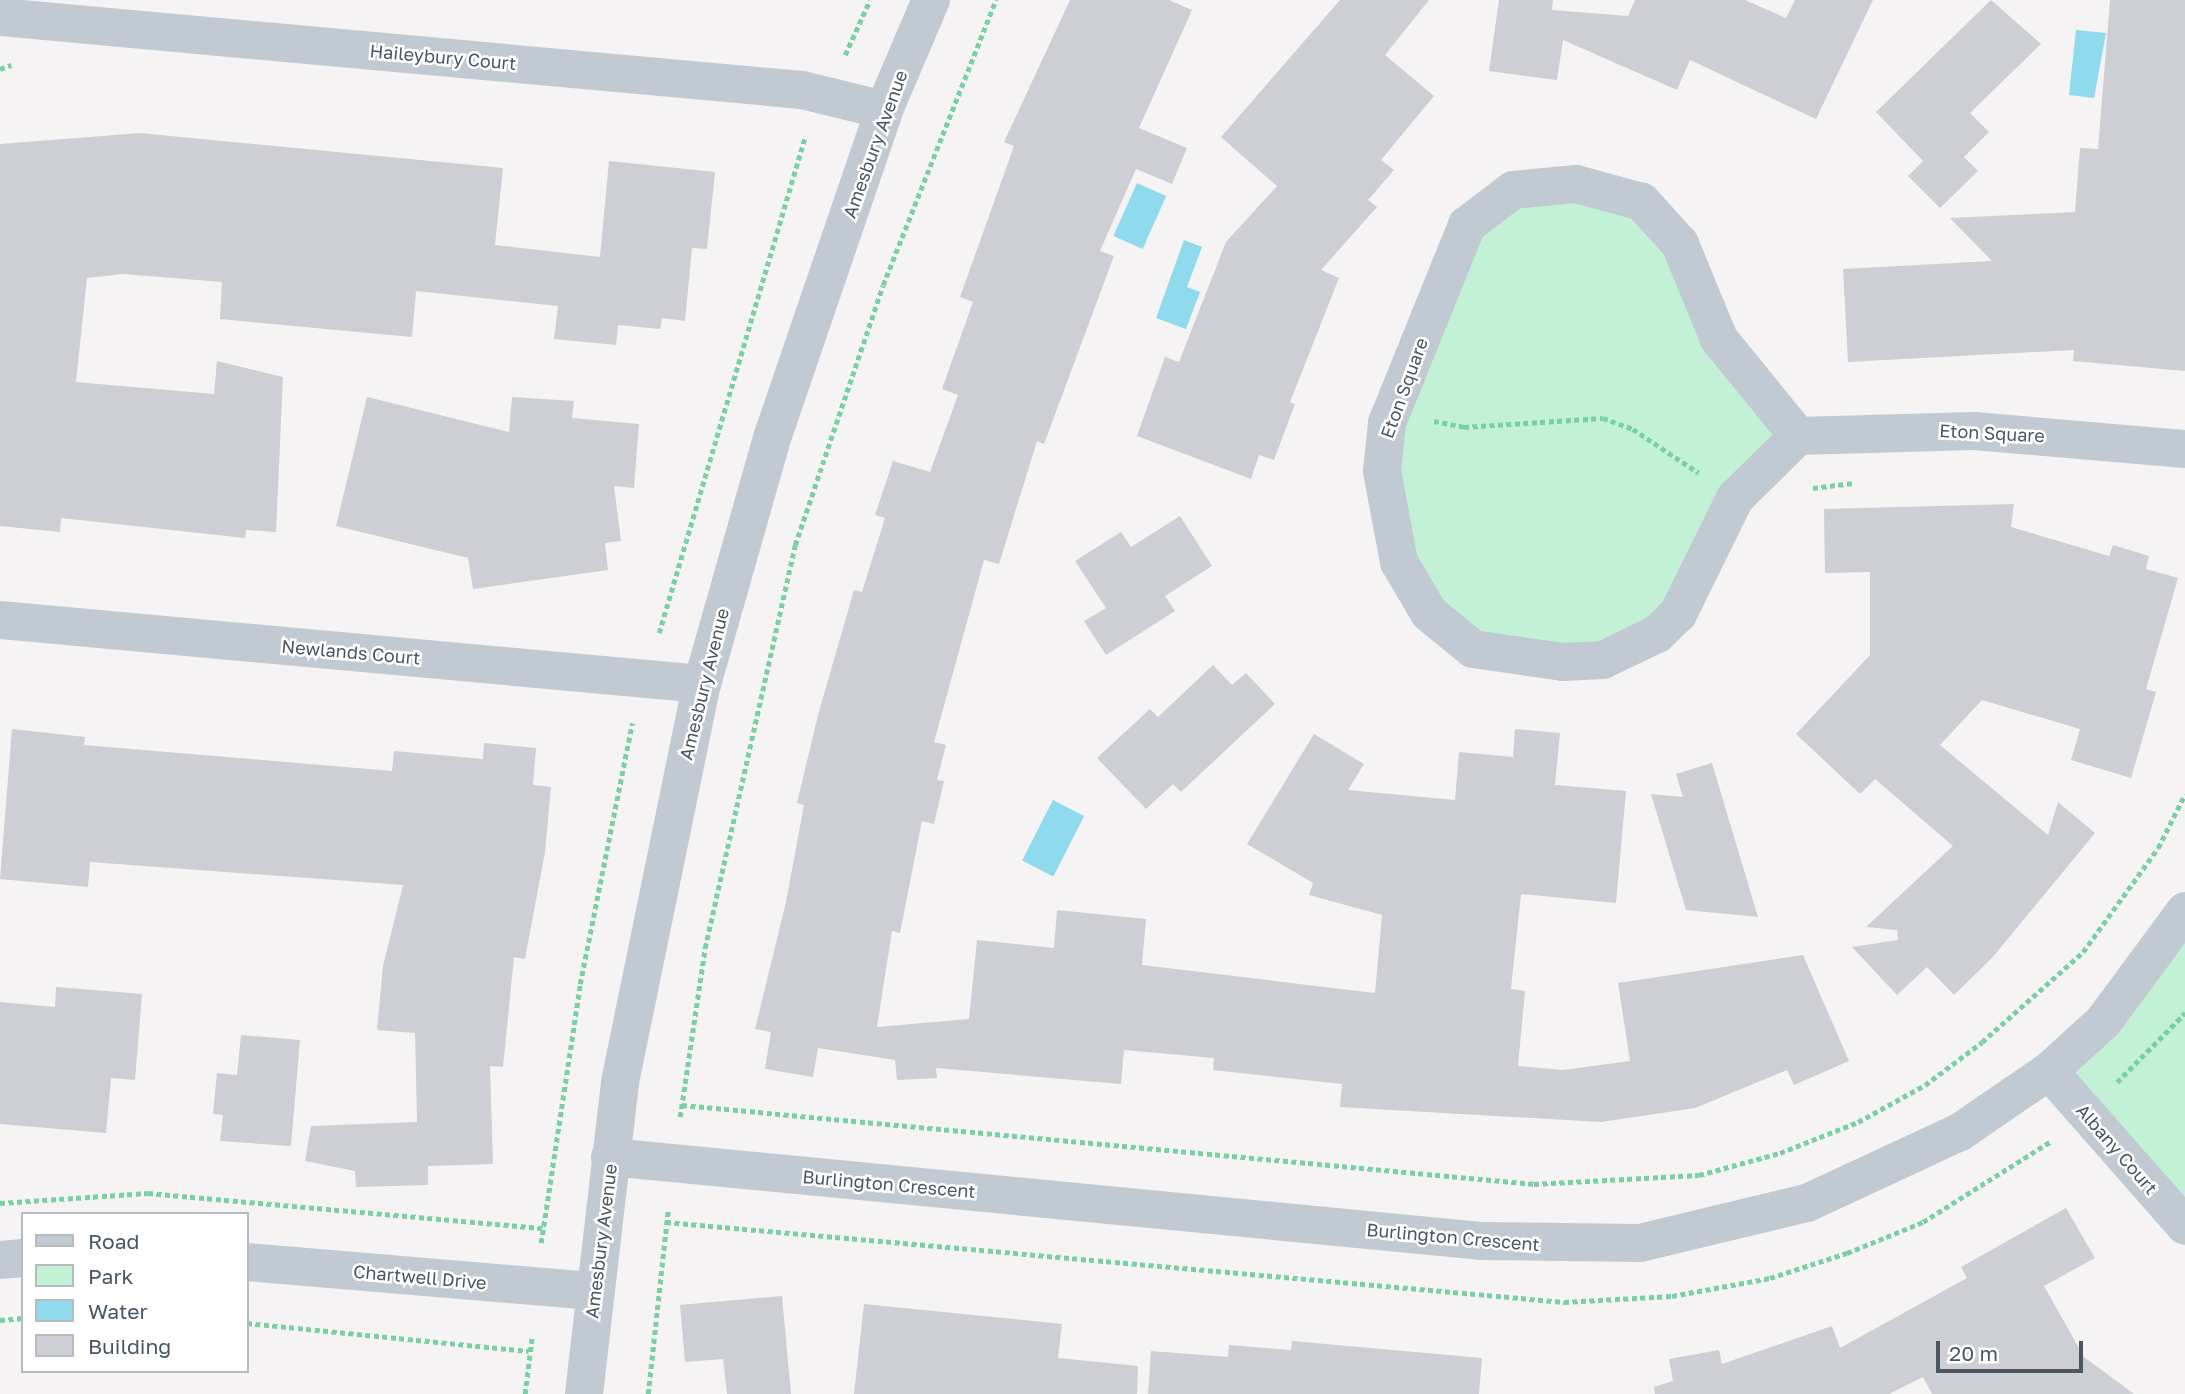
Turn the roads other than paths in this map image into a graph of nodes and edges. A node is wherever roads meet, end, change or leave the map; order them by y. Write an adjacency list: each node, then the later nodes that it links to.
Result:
1 (930, 0): 3 (street, Amesbury Avenue)
2 (0, 17): 3 (street, Haileybury Court)
3 (884, 110): 7 (street, Amesbury Avenue)
4 (1798, 436): 4 (street, Eton Square); 5 (street, Eton Square)
5 (2185, 449)
6 (0, 620): 7 (street, Newlands Court)
7 (702, 684): 10 (street, Amesbury Avenue)
8 (2185, 911): 9 (street, Burlington Crescent)
9 (2049, 1071): 10 (street, Burlington Crescent); 11 (street, Albany Court)
10 (610, 1157): 15 (street, Amesbury Avenue)
11 (2185, 1226)
12 (21, 1258): 13 (street)
13 (0, 1260)
14 (248, 1262): 15 (street, Chartwell Drive)
15 (594, 1291): 16 (street, Amesbury Avenue)
16 (584, 1394)

